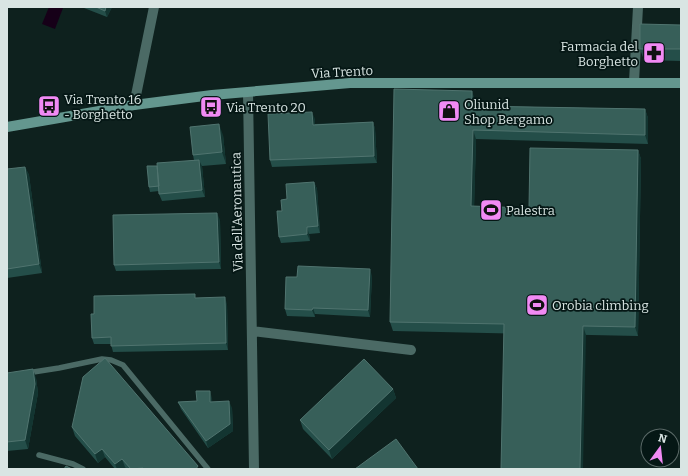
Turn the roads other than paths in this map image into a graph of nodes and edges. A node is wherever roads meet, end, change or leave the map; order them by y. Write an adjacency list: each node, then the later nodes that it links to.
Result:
1 (154, 7): 6 (street)
2 (638, 7): 3 (street)
3 (634, 82): 4 (street, Via Trento); 5 (street, Via Trento)
4 (681, 83)
5 (248, 92): 6 (street, Via Trento); 8 (street, Via dell'Aeronautica)
6 (134, 105): 7 (street, Via Trento)
7 (7, 127)
8 (252, 331): 9 (street); 14 (street, Via dell'Aeronautica)
9 (411, 350)
10 (22, 374): 13 (lane)
11 (39, 455): 12 (lane)
12 (83, 469)
13 (208, 469)
14 (254, 469)

